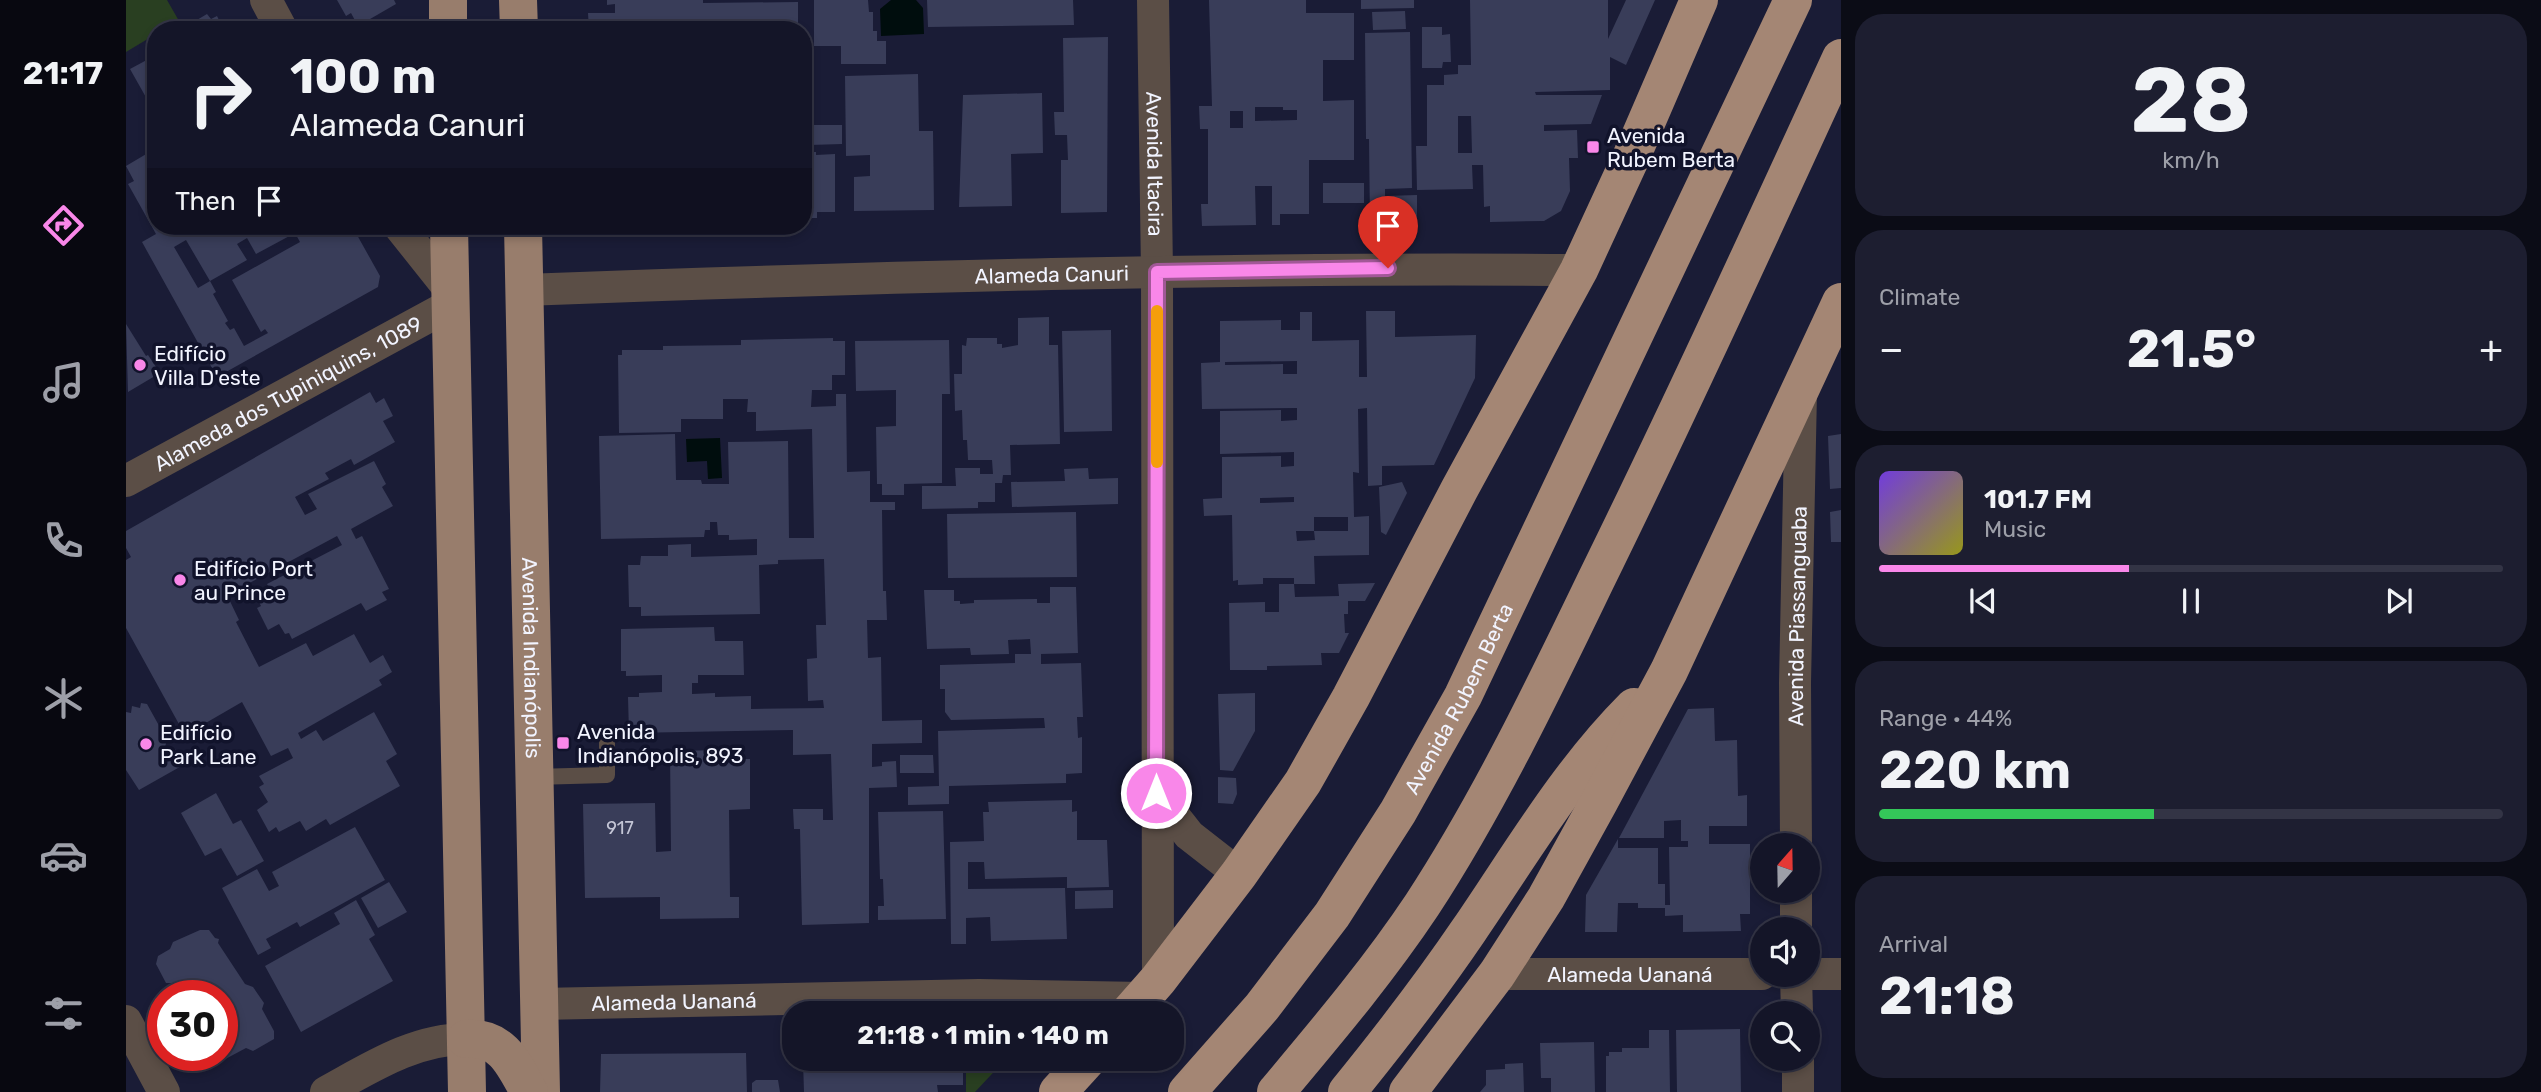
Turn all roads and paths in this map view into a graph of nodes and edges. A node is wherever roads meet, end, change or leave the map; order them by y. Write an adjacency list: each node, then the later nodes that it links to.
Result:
1 (266, 0): 7 (street)
2 (448, 0): 8 (main road)
3 (518, 0): 9 (main road)
4 (1153, 0): 15 (street, Avenida Itacira)
5 (1699, 0): 14 (highway)
6 (1793, 0): 43 (highway, Avenida Rubem Berta)
7 (277, 21)
8 (448, 21)
9 (519, 21)
10 (1841, 58): 44 (highway)
11 (405, 235): 17 (street)
12 (449, 235): 17 (main road)
13 (523, 235): 16 (main road, Avenida Indianópolis)
14 (1579, 270): 15 (street, Alameda Canuri); 26 (highway)
15 (1157, 272): 16 (street, Alameda Canuri); 24 (street, Avenida Itacira)
16 (524, 290): 23 (main road, Avenida Indianópolis)
17 (450, 298): 20 (street, Alameda dos Tupiniquins, 1089); 34 (main road)
18 (1841, 302): 19 (highway)
19 (1801, 387): 21 (highway); 25 (street, Avenida Piassanguaba)
20 (126, 481)
21 (1669, 671): 27 (highway); 45 (highway)
22 (607, 743): 23 (lane)
23 (534, 777): 32 (main road, Avenida Indianópolis)
24 (1156, 793): 26 (street); 31 (street, Avenida Itacira)
25 (1796, 833)
26 (1239, 874): 31 (highway)
27 (1497, 974): 28 (street, Alameda Uananá); 46 (highway)
28 (1750, 974)
29 (1820, 974): 30 (street)
30 (1841, 974)
31 (1144, 997): 32 (street, Alameda Uananá)
32 (539, 1004): 41 (main road, Avenida Indianópolis)
33 (126, 1021): 37 (street)
34 (466, 1039): 38 (street); 39 (main road); 40 (main road)
35 (1077, 1071): 42 (highway)
36 (1798, 1071): 47 (street)
37 (164, 1092)
38 (326, 1092)
39 (467, 1092)
40 (529, 1092)
41 (541, 1092)
42 (1058, 1092)
43 (1187, 1092)
44 (1276, 1092)
45 (1347, 1092)
46 (1408, 1092)
47 (1798, 1092)

